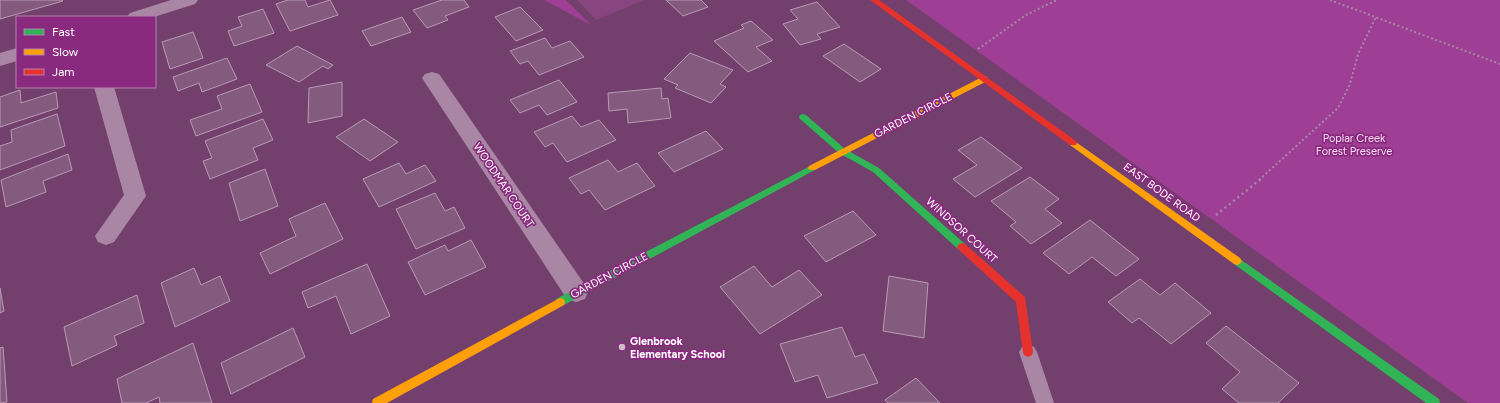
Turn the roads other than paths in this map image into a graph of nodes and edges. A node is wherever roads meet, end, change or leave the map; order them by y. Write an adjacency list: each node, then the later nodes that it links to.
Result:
1 (189, 0): 3 (street)
2 (874, 0): 7 (street, EAST BODE ROAD)
3 (139, 16)
4 (16, 54): 5 (street)
5 (0, 60)
6 (432, 78): 12 (street, WOODMAR COURT)
7 (984, 79): 10 (street, GARDEN CIRCLE); 16 (street, EAST BODE ROAD)
8 (104, 88): 11 (street)
9 (803, 117): 10 (street)
10 (842, 151): 12 (street, GARDEN CIRCLE); 13 (street, WINDSOR COURT)
11 (106, 236)
12 (576, 292): 14 (street, GARDEN CIRCLE)
13 (1028, 352): 15 (lane)
14 (377, 403)
15 (1045, 403)
16 (1436, 403)

